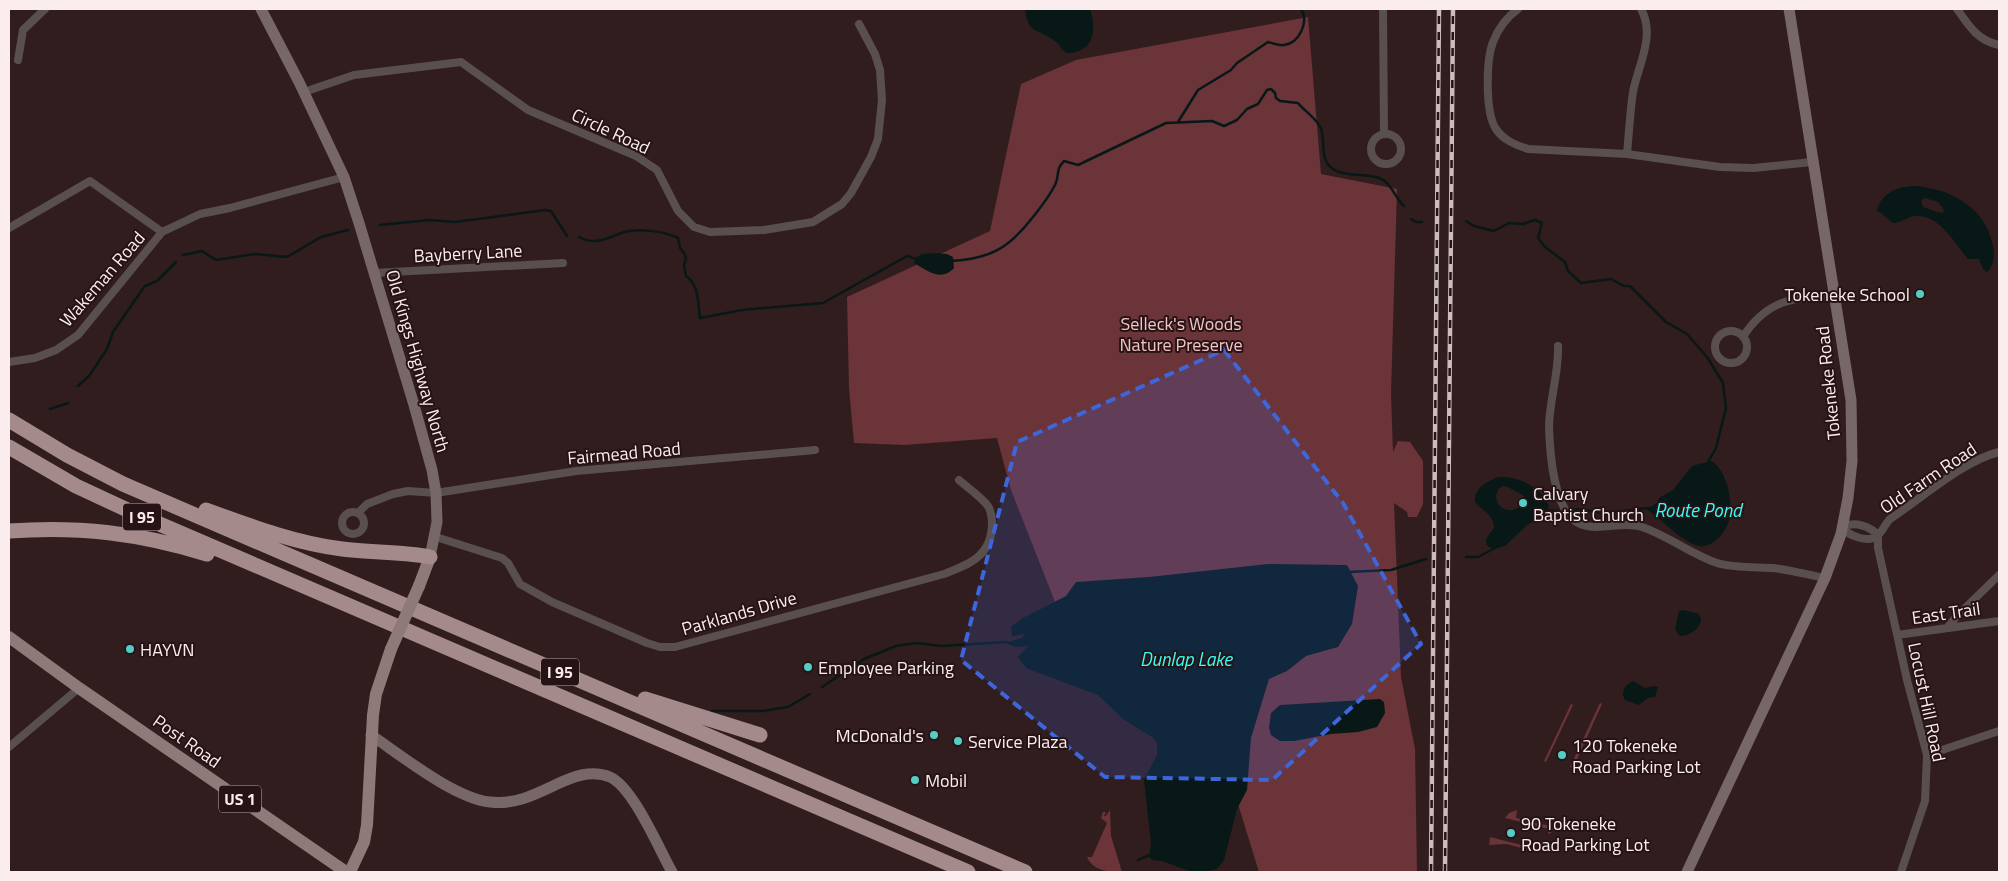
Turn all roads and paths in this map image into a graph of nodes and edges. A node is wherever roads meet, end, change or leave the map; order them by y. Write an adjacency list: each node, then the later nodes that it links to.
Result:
1 (45, 9): 10 (street)
2 (261, 9): 11 (main road, Old Kings Highway North)
3 (1383, 9): 12 (street)
4 (1518, 9): 13 (street)
5 (1641, 9): 13 (street)
6 (1789, 9): 14 (main road, Tokeneke Road)
7 (1957, 9): 9 (street)
8 (859, 24): 11 (street, Circle Road)
9 (1999, 45)
10 (18, 60)
11 (304, 92): 15 (main road, Old Kings Highway North)
12 (1384, 134)
13 (1627, 154): 14 (street)
14 (1812, 162): 20 (main road, Tokeneke Road)
15 (344, 176): 17 (street, Wakeman Road); 19 (main road, Old Kings Highway North)
16 (9, 228): 17 (street, Wakeman Road)
17 (162, 232): 23 (street, Wakeman Road)
18 (563, 263): 19 (street, Bayberry Lane)
19 (374, 273): 30 (main road, Old Kings Highway North)
20 (1834, 295): 21 (street); 32 (main road, Tokeneke Road)
21 (1742, 337): 21 (street)
22 (1558, 346): 39 (street)
23 (9, 362)
24 (9, 420): 28 (highway, I 95)
25 (9, 447): 38 (highway, I 95)
26 (815, 450): 30 (street, Fairmead Road)
27 (1999, 452): 34 (street, Old Farm Road)
28 (95, 470): 36 (highway); 44 (highway, I 95)
29 (959, 480): 35 (street, Parklands Drive)
30 (436, 493): 31 (street, Fairmead Road); 35 (main road, Old Kings Highway North)
31 (358, 513)
32 (1842, 527): 34 (street, Old Farm Road); 39 (main road, Tokeneke Road)
33 (9, 531): 38 (highway)
34 (1878, 535): 42 (street, Locust Hill Road)
35 (436, 537): 36 (main road, Old Kings Highway North)
36 (430, 557): 47 (main road, Old Kings Highway North, bridge)
37 (1999, 575): 41 (street)
38 (280, 576): 53 (highway, I 95)
39 (1825, 578): 55 (main road, Tokeneke Road)
40 (1999, 621): 41 (street, East Trail)
41 (1948, 628): 42 (street, East Trail)
42 (1897, 635): 50 (street, Locust Hill Road)
43 (9, 637): 45 (main road, Post Road / US 1)
44 (496, 645): 48 (highway); 54 (highway, I 95)
45 (79, 688): 49 (street); 51 (main road, Post Road / US 1)
46 (1999, 732): 50 (street)
47 (371, 736): 51 (main road, Old Kings Highway North); 52 (main road)
48 (760, 736)
49 (9, 748)
50 (1927, 755): 56 (street, Locust Hill Road)
51 (348, 872)
52 (672, 872)
53 (968, 872)
54 (1026, 872)
55 (1687, 872)
56 (1901, 872)

